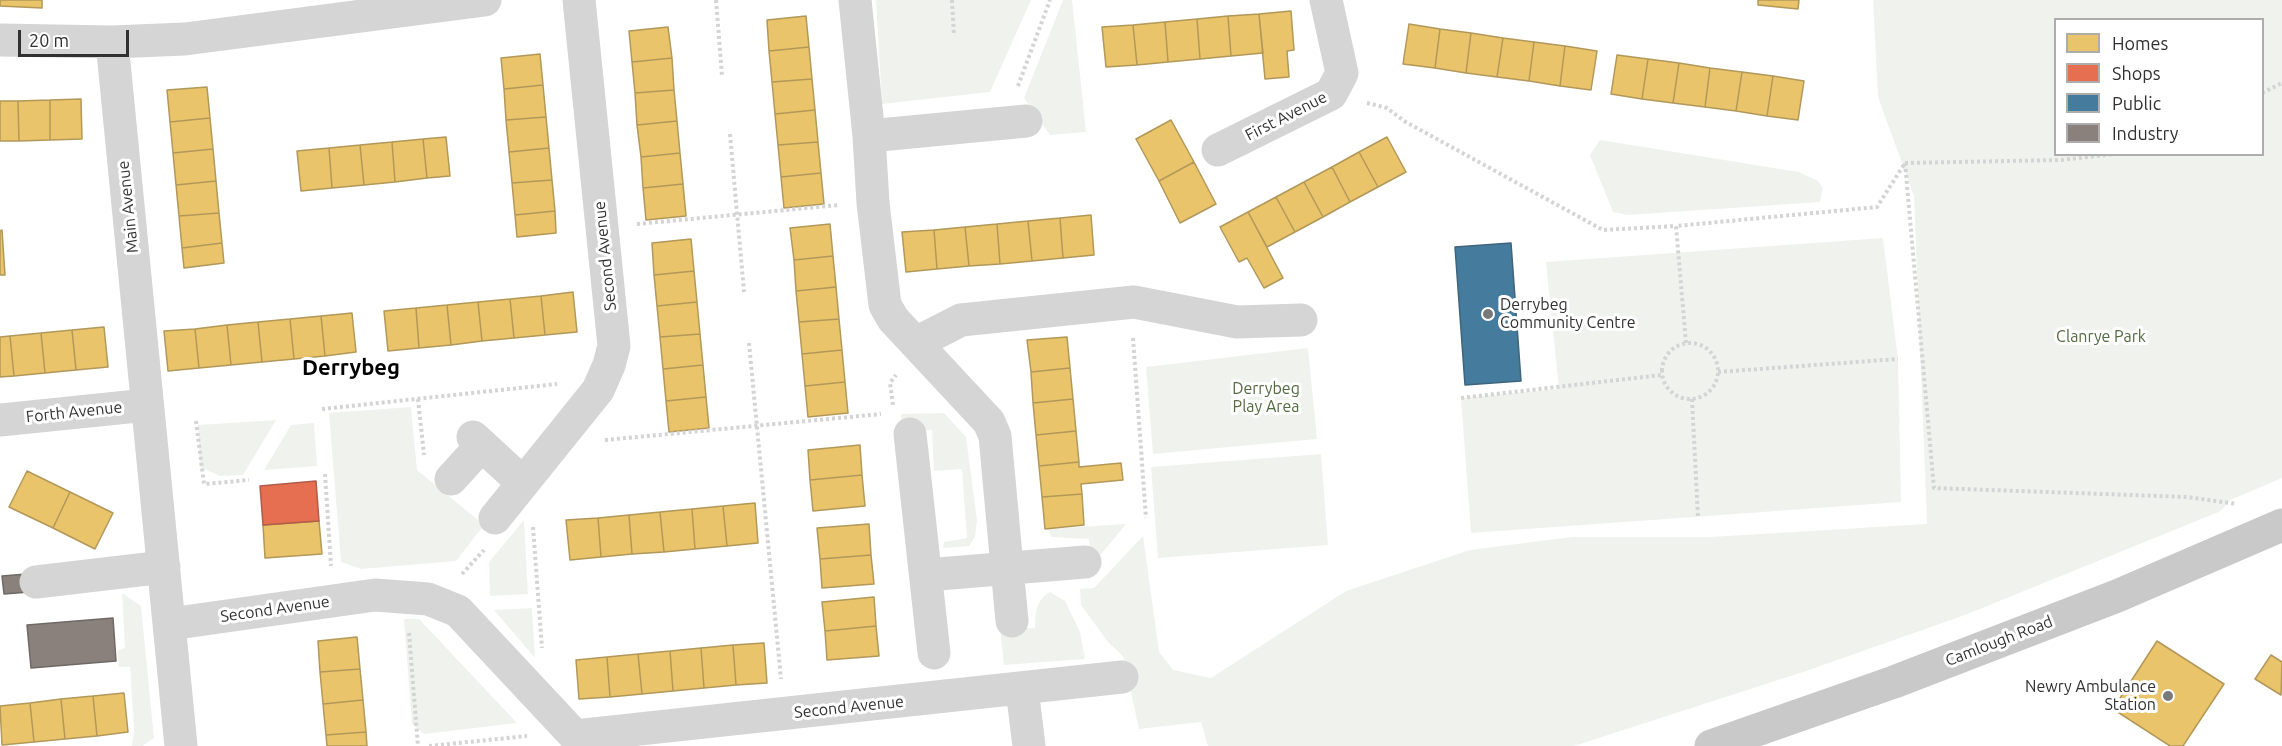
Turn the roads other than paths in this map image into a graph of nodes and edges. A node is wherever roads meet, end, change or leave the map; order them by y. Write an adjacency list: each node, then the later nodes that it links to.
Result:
1 (485, 0): 6 (street)
2 (579, 0): 16 (street, Second Avenue)
3 (855, 0): 8 (street)
4 (1326, 0): 9 (street, First Avenue)
5 (0, 40): 6 (street)
6 (112, 42): 12 (street, Main Avenue)
7 (1015, 122): 8 (street)
8 (868, 136): 11 (street)
9 (1218, 150)
10 (1301, 320): 11 (street)
11 (916, 343): 21 (street)
12 (147, 405): 13 (street, Forth Avenue); 20 (street, Main Avenue)
13 (0, 420)
14 (902, 423): 22 (street)
15 (451, 480): 16 (street)
16 (523, 483): 17 (street, Second Avenue)
17 (495, 518)
18 (2282, 525): 32 (main road, Camlough Road)
19 (1085, 562): 21 (street)
20 (164, 567): 23 (street); 25 (street, Main Avenue)
21 (1008, 568): 22 (street); 24 (street)
22 (926, 575): 26 (street)
23 (36, 582)
24 (1012, 621)
25 (170, 624): 29 (street, Second Avenue); 30 (street, Main Avenue)
26 (934, 653)
27 (1122, 677): 28 (street, Second Avenue)
28 (1022, 689): 29 (street, Second Avenue); 31 (street)
29 (576, 741)
30 (181, 746)
31 (1029, 746)
32 (1712, 746)

